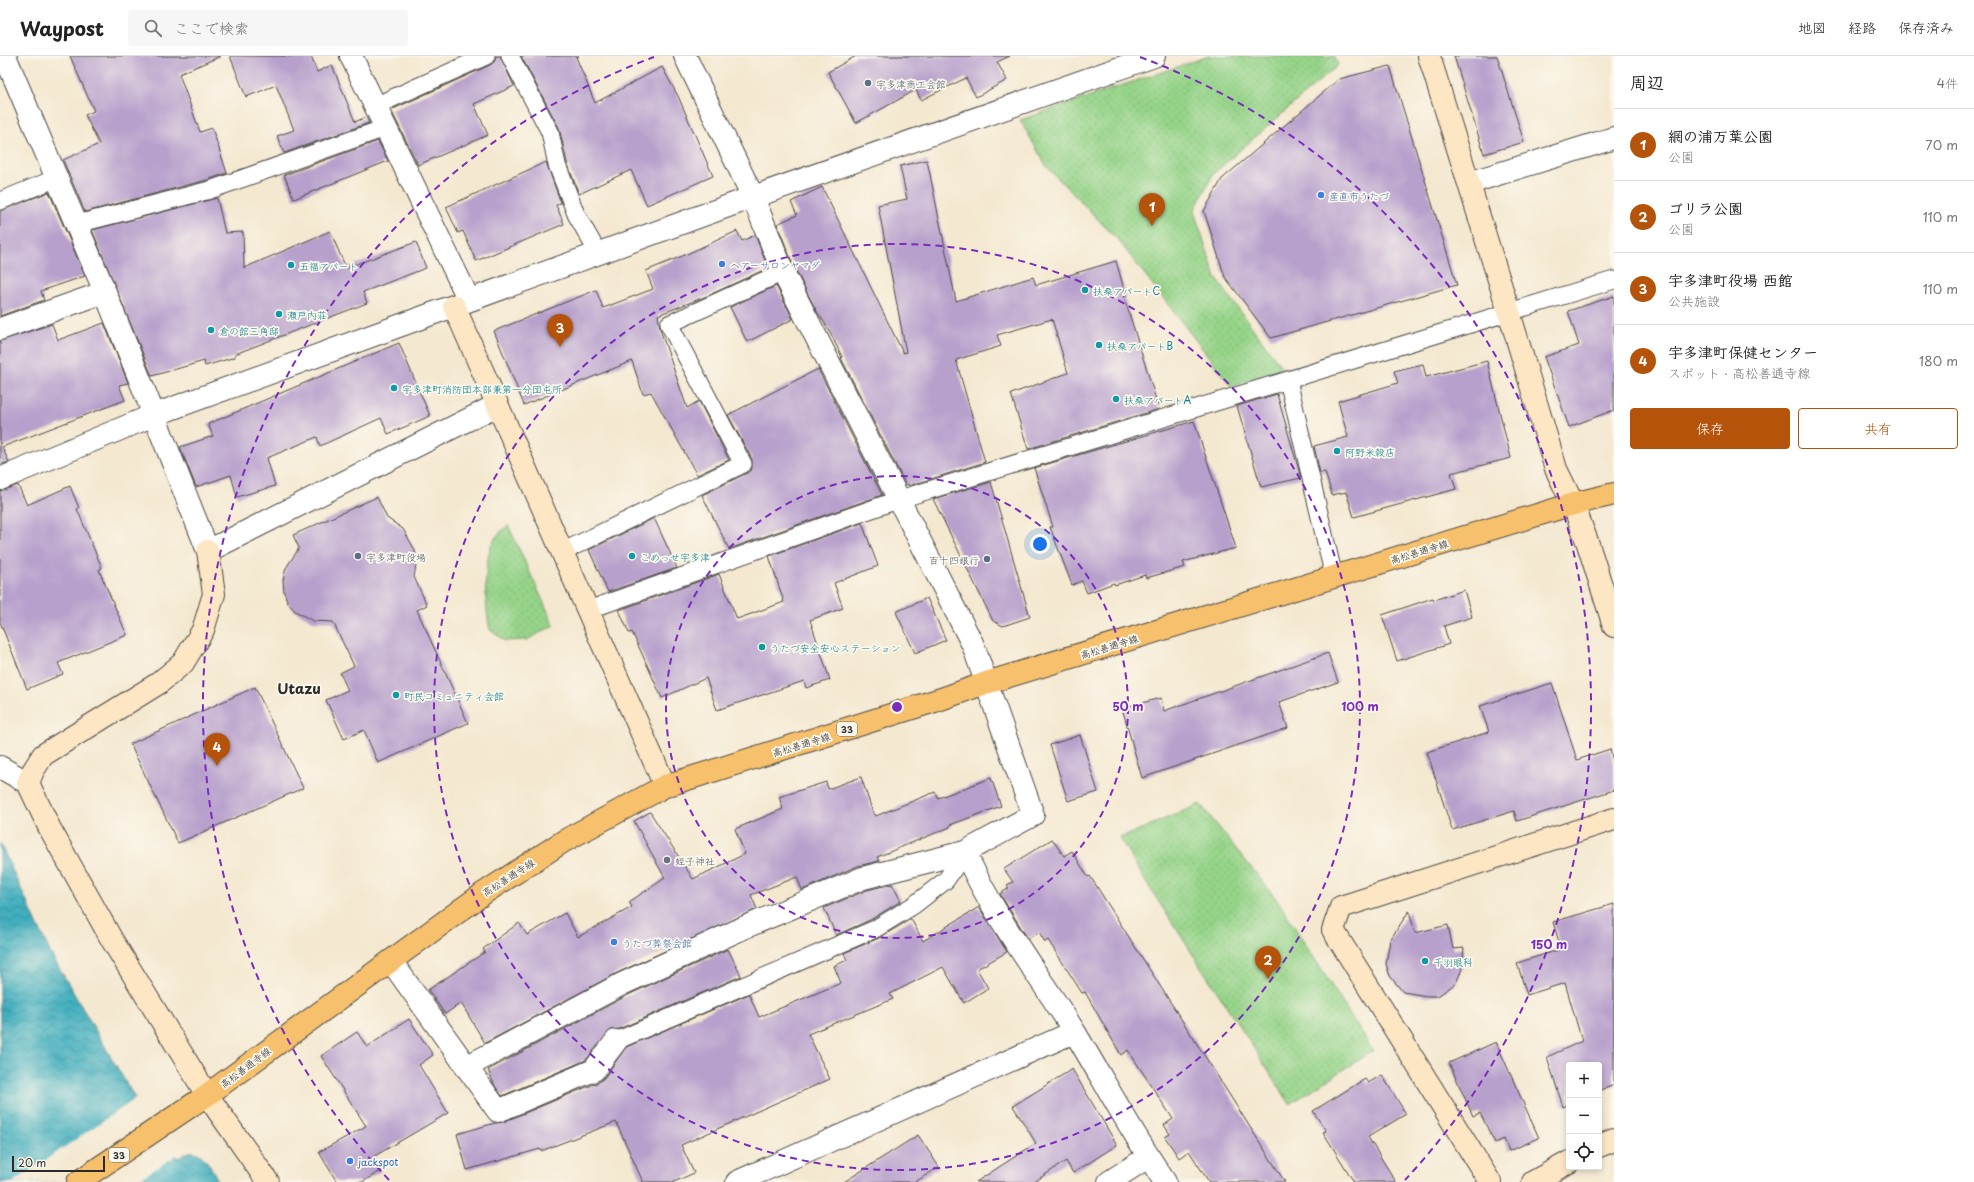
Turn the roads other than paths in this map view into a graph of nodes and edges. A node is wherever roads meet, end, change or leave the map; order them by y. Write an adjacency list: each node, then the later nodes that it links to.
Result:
1 (5, 56): 11 (street)
2 (351, 56): 8 (street)
3 (486, 56): 8 (lane)
4 (510, 56): 16 (lane)
5 (685, 56): 13 (street)
6 (1154, 56): 13 (street)
7 (1429, 56): 12 (street)
8 (375, 106): 9 (street)
9 (385, 128): 15 (lane); 20 (street)
10 (1614, 138): 12 (street)
11 (57, 178): 14 (lane); 15 (street)
12 (1469, 182): 21 (street)
13 (753, 196): 16 (street); 17 (street)
14 (0, 201)
15 (76, 224): 19 (street)
16 (598, 253): 20 (street)
17 (784, 272): 28 (street); 31 (lane)
18 (1614, 280): 21 (lane)
19 (105, 292): 22 (street); 25 (street)
20 (461, 303): 24 (street); 25 (street)
21 (1509, 312): 23 (lane); 29 (street)
22 (0, 329)
23 (1288, 380): 28 (lane); 32 (lane)
24 (497, 405): 30 (street); 31 (street)
25 (154, 415): 26 (street); 30 (street)
26 (0, 479)
27 (1614, 494): 29 (main road, 高松善通寺線 / 33)
28 (900, 499): 33 (lane); 35 (street)
29 (1573, 504): 32 (main road, 高松善通寺線 / 33); 34 (street)
30 (208, 551): 37 (street)
31 (562, 552): 33 (street)
32 (1334, 578): 35 (main road, 高松善通寺線 / 33)
33 (588, 610): 38 (street)
34 (1614, 626)
35 (986, 683): 38 (main road, 高松善通寺線 / 33); 40 (street)
36 (0, 767): 37 (street)
37 (28, 783): 45 (street)
38 (665, 786): 41 (main road, 高松善通寺線 / 33)
39 (1614, 819): 55 (street)
40 (965, 852): 42 (street); 43 (lane); 44 (street)
41 (391, 961): 44 (street); 45 (main road, 高松善通寺線 / 33)
42 (1074, 1032): 48 (street); 52 (street)
43 (616, 1041): 44 (street)
44 (466, 1067)
45 (207, 1095): 50 (main road, 高松善通寺線 / 33); 51 (street)
46 (1614, 1140): 47 (street)
47 (1602, 1145)
48 (1148, 1157): 53 (street); 54 (street)
49 (1566, 1164): 56 (street)
50 (78, 1182)
51 (268, 1182)
52 (737, 1182)
53 (1109, 1182)
54 (1165, 1182)
55 (1490, 1182)
56 (1533, 1182)

